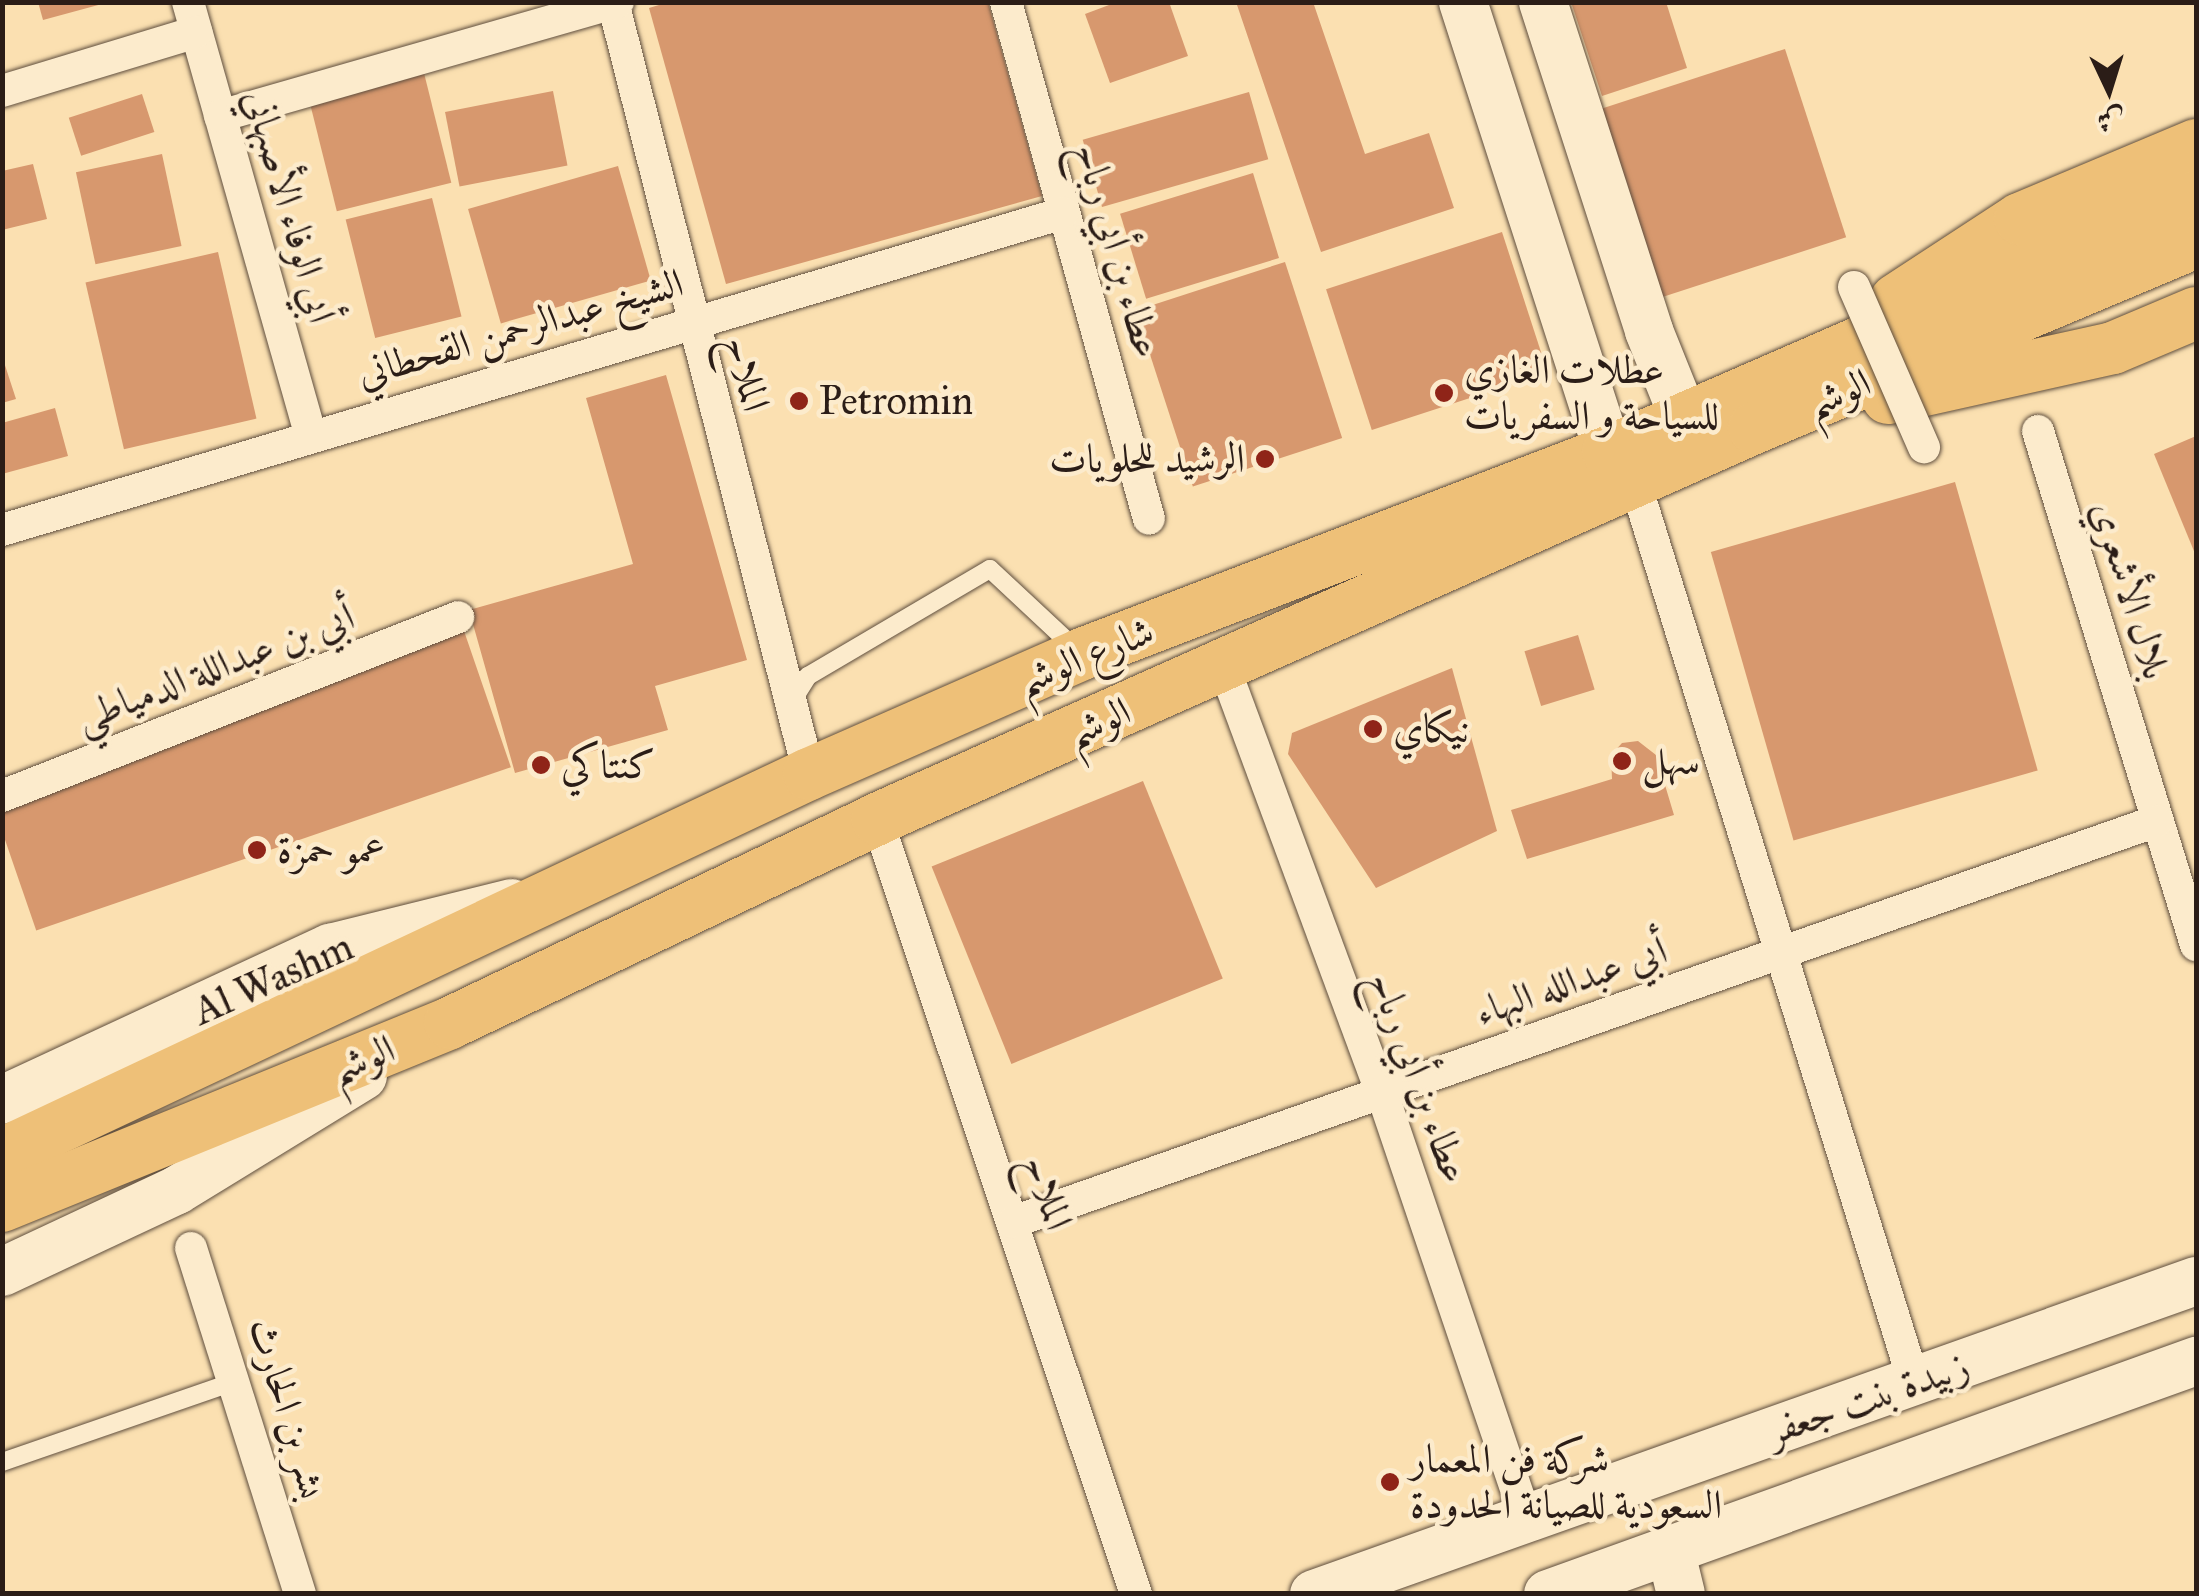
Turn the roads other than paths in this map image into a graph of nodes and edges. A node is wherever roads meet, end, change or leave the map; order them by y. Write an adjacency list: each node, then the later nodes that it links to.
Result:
1 (1006, 2): 10 (street, عطاء بن أبي رباح)
2 (1463, 2): 21 (street)
3 (1543, 2): 16 (street)
4 (615, 3): 7 (street); 14 (street, الملاح)
5 (192, 17): 6 (street); 7 (street, أبي الوفاء الأصبهاني)
6 (2, 91)
7 (220, 116): 19 (street, أبي الوفاء الأصبهاني)
8 (2196, 145): 15 (main road)
9 (2196, 196): 15 (main road, الوشم)
10 (1063, 213): 14 (street, الشيخ عبدالرحمن القحطاني); 22 (street, عطاء بن أبي رباح)
11 (2196, 242): 17 (main road, الوشم)
12 (1854, 287): 20 (street, bridge)
13 (2196, 313): 17 (main road)
14 (689, 322): 19 (street, الشيخ عبدالرحمن القحطاني); 27 (street, الملاح)
15 (1778, 378): 16 (main road, شارع الوشم)
16 (1684, 418): 21 (main road, شارع الوشم)
17 (1754, 428): 21 (main road, الوشم)
18 (2038, 431): 31 (street, بلال الأشعري)
19 (310, 434): 23 (street, الشيخ عبدالرحمن القحطاني)
20 (1924, 447)
21 (1622, 467): 25 (main road, شارع الوشم); 26 (main road, الوشم); 34 (street)
22 (1149, 520)
23 (2, 530)
24 (458, 617): 29 (street, أبي بن عبداللة الدمياطي)
25 (1082, 654): 27 (lane); 28 (main road, شارع الوشم)
26 (1224, 667): 30 (main road, الوشم); 37 (street, عطاء بن أبي رباح)
27 (789, 706): 28 (street, الملاح)
28 (808, 774): 32 (main road, شارع الوشم)
29 (2, 796)
30 (876, 819): 36 (main road, الوشم); 41 (street, الملاح)
31 (2157, 821): 33 (street, بلال الأشعري); 34 (street, أبي عبدالله البهاء)
32 (555, 896): 35 (main road, شارع الوشم); 38 (street, Al Washm)
33 (2196, 946)
34 (1779, 954): 37 (street, أبي عبدالله البهاء); 47 (street)
35 (405, 965): 39 (main road, الوشم)
36 (450, 1023): 40 (main road, الوشم); 43 (street)
37 (1382, 1093): 41 (street, أبي عبدالله البهاء); 49 (street, عطاء بن أبي رباح)
38 (2, 1100)
39 (2, 1154)
40 (2, 1206)
41 (1014, 1222): 53 (street, الملاح)
42 (191, 1248): 46 (street, بشر بن الحارث)
43 (2, 1272)
44 (2196, 1280): 47 (street, زبيدة بنت جعفر)
45 (2196, 1362): 50 (street, زبيدة بنت جعفر)
46 (237, 1380): 48 (lane); 52 (street, بشر بن الحارث)
47 (1914, 1382): 49 (street, زبيدة بنت جعفر)
48 (2, 1462)
49 (1526, 1519): 54 (street, زبيدة بنت جعفر)
50 (1675, 1571): 51 (street, زبيدة بنت جعفر)
51 (1572, 1589)
52 (300, 1594)
53 (1136, 1594)
54 (1314, 1594)

